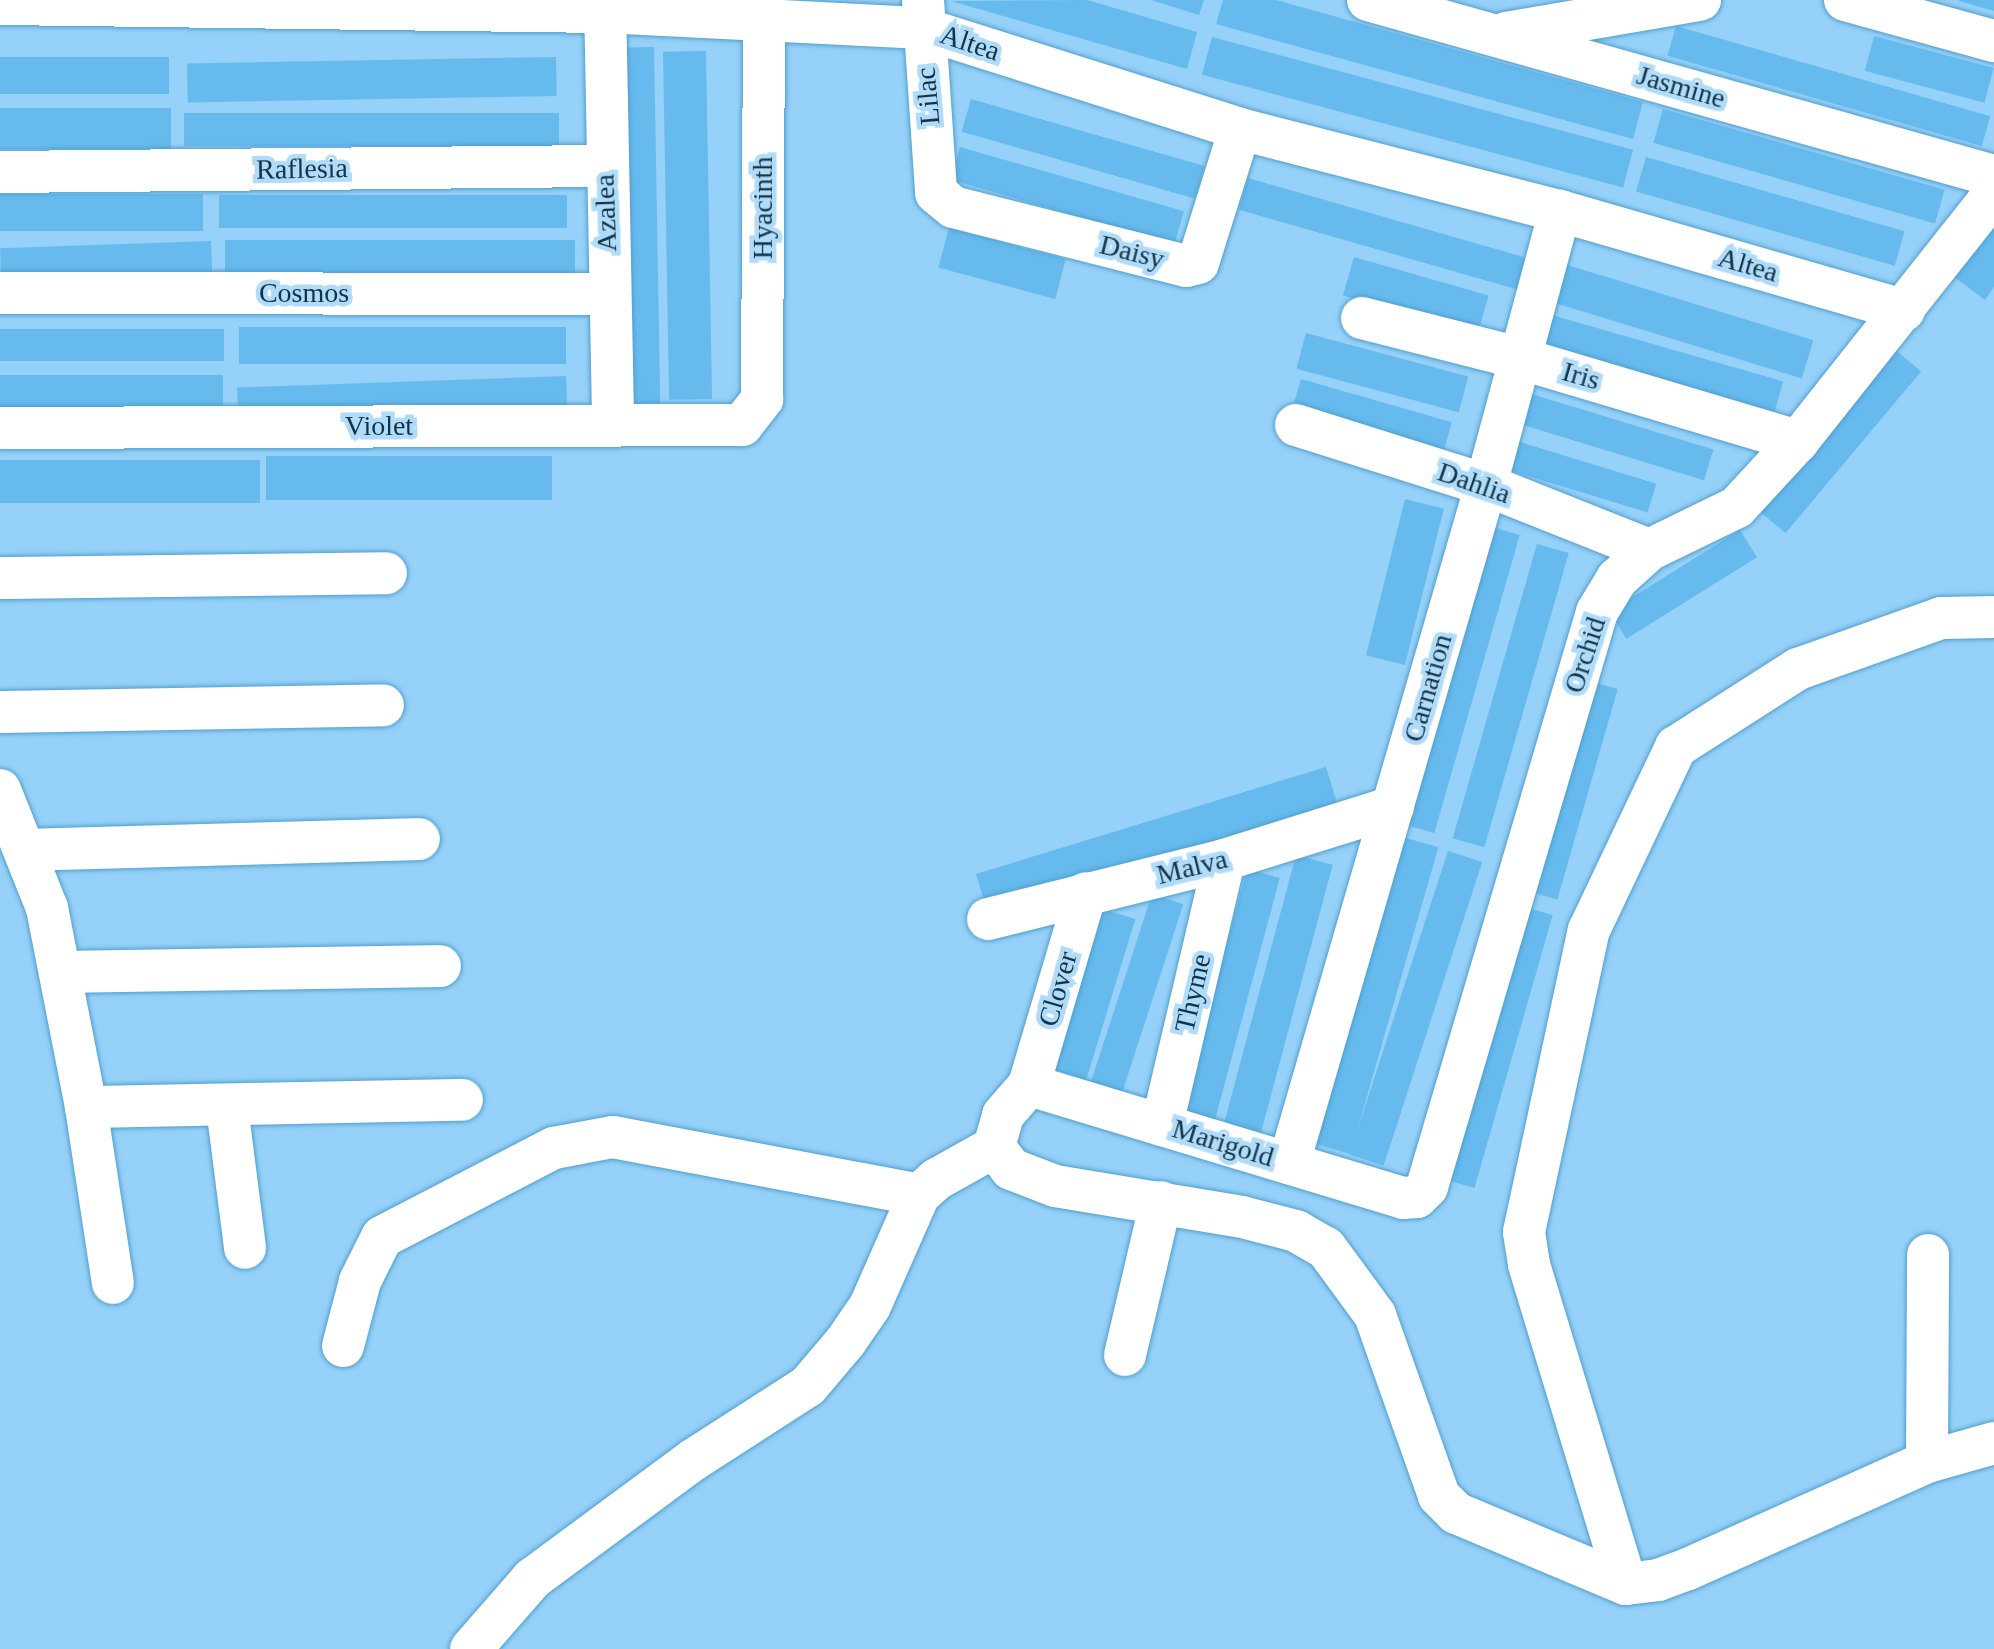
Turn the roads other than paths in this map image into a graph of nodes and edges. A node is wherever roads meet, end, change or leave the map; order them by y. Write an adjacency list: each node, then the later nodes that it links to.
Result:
1 (1368, 0): 8 (street, Jasmine)
2 (1700, 0): 8 (street)
3 (1846, 0): 9 (street)
4 (0, 4): 5 (street, Altea)
5 (605, 6): 6 (street, Altea); 11 (street, Azalea)
6 (764, 10): 7 (street, Altea); 22 (street, Hyacinth)
7 (922, 14): 10 (street, Altea); 14 (street, Lilac)
8 (1496, 35): 13 (street, Jasmine)
9 (1994, 41)
10 (1240, 129): 14 (street, Daisy); 16 (street, Altea)
11 (604, 166): 12 (street, Raflesia); 18 (street, Azalea)
12 (0, 172)
13 (1994, 176)
14 (936, 193)
15 (1994, 194): 19 (street, Orchid)
16 (1560, 211): 19 (street, Altea); 21 (street, Carnation)
17 (0, 293): 18 (street, Cosmos)
18 (609, 294): 23 (street, Azalea)
19 (1904, 310): 26 (street, Orchid)
20 (1362, 318): 21 (street, Iris)
21 (1519, 358): 26 (street, Iris); 27 (street, Carnation)
22 (754, 414): 23 (street, Violet)
23 (613, 425): 25 (street, Violet)
24 (1296, 426): 27 (street, Dahlia)
25 (0, 428)
26 (1798, 441): 28 (street, Orchid)
27 (1486, 485): 28 (street, Dahlia); 35 (street, Carnation)
28 (1649, 550): 51 (street, Orchid)
29 (386, 573): 30 (street)
30 (0, 578)
31 (1994, 617): 60 (street)
32 (383, 706): 33 (street)
33 (0, 712)
34 (0, 790): 37 (street)
35 (1394, 807): 38 (street, Malva); 49 (street, Carnation)
36 (419, 839): 37 (street)
37 (25, 850): 42 (street)
38 (1224, 860): 39 (street, Malva); 47 (street, Thyme)
39 (1086, 893): 40 (street, Malva); 43 (street, Clover)
40 (988, 918)
41 (440, 966): 42 (street)
42 (63, 972): 45 (street)
43 (1029, 1085): 47 (street, Marigold); 48 (street, Clover)
44 (462, 1100): 46 (street)
45 (86, 1107): 46 (street); 55 (street)
46 (226, 1107): 53 (street)
47 (1162, 1125): 49 (street, Marigold)
48 (994, 1147): 50 (street); 52 (street)
49 (1289, 1163): 51 (street, Marigold)
50 (920, 1194): 56 (street); 61 (street)
51 (1417, 1197)
52 (1160, 1202): 57 (street); 60 (street)
53 (245, 1248)
54 (1928, 1255): 59 (street)
55 (112, 1284)
56 (343, 1346)
57 (1125, 1355)
58 (1994, 1442): 59 (street)
59 (1927, 1462): 60 (street)
60 (1626, 1584)
61 (471, 1649)

